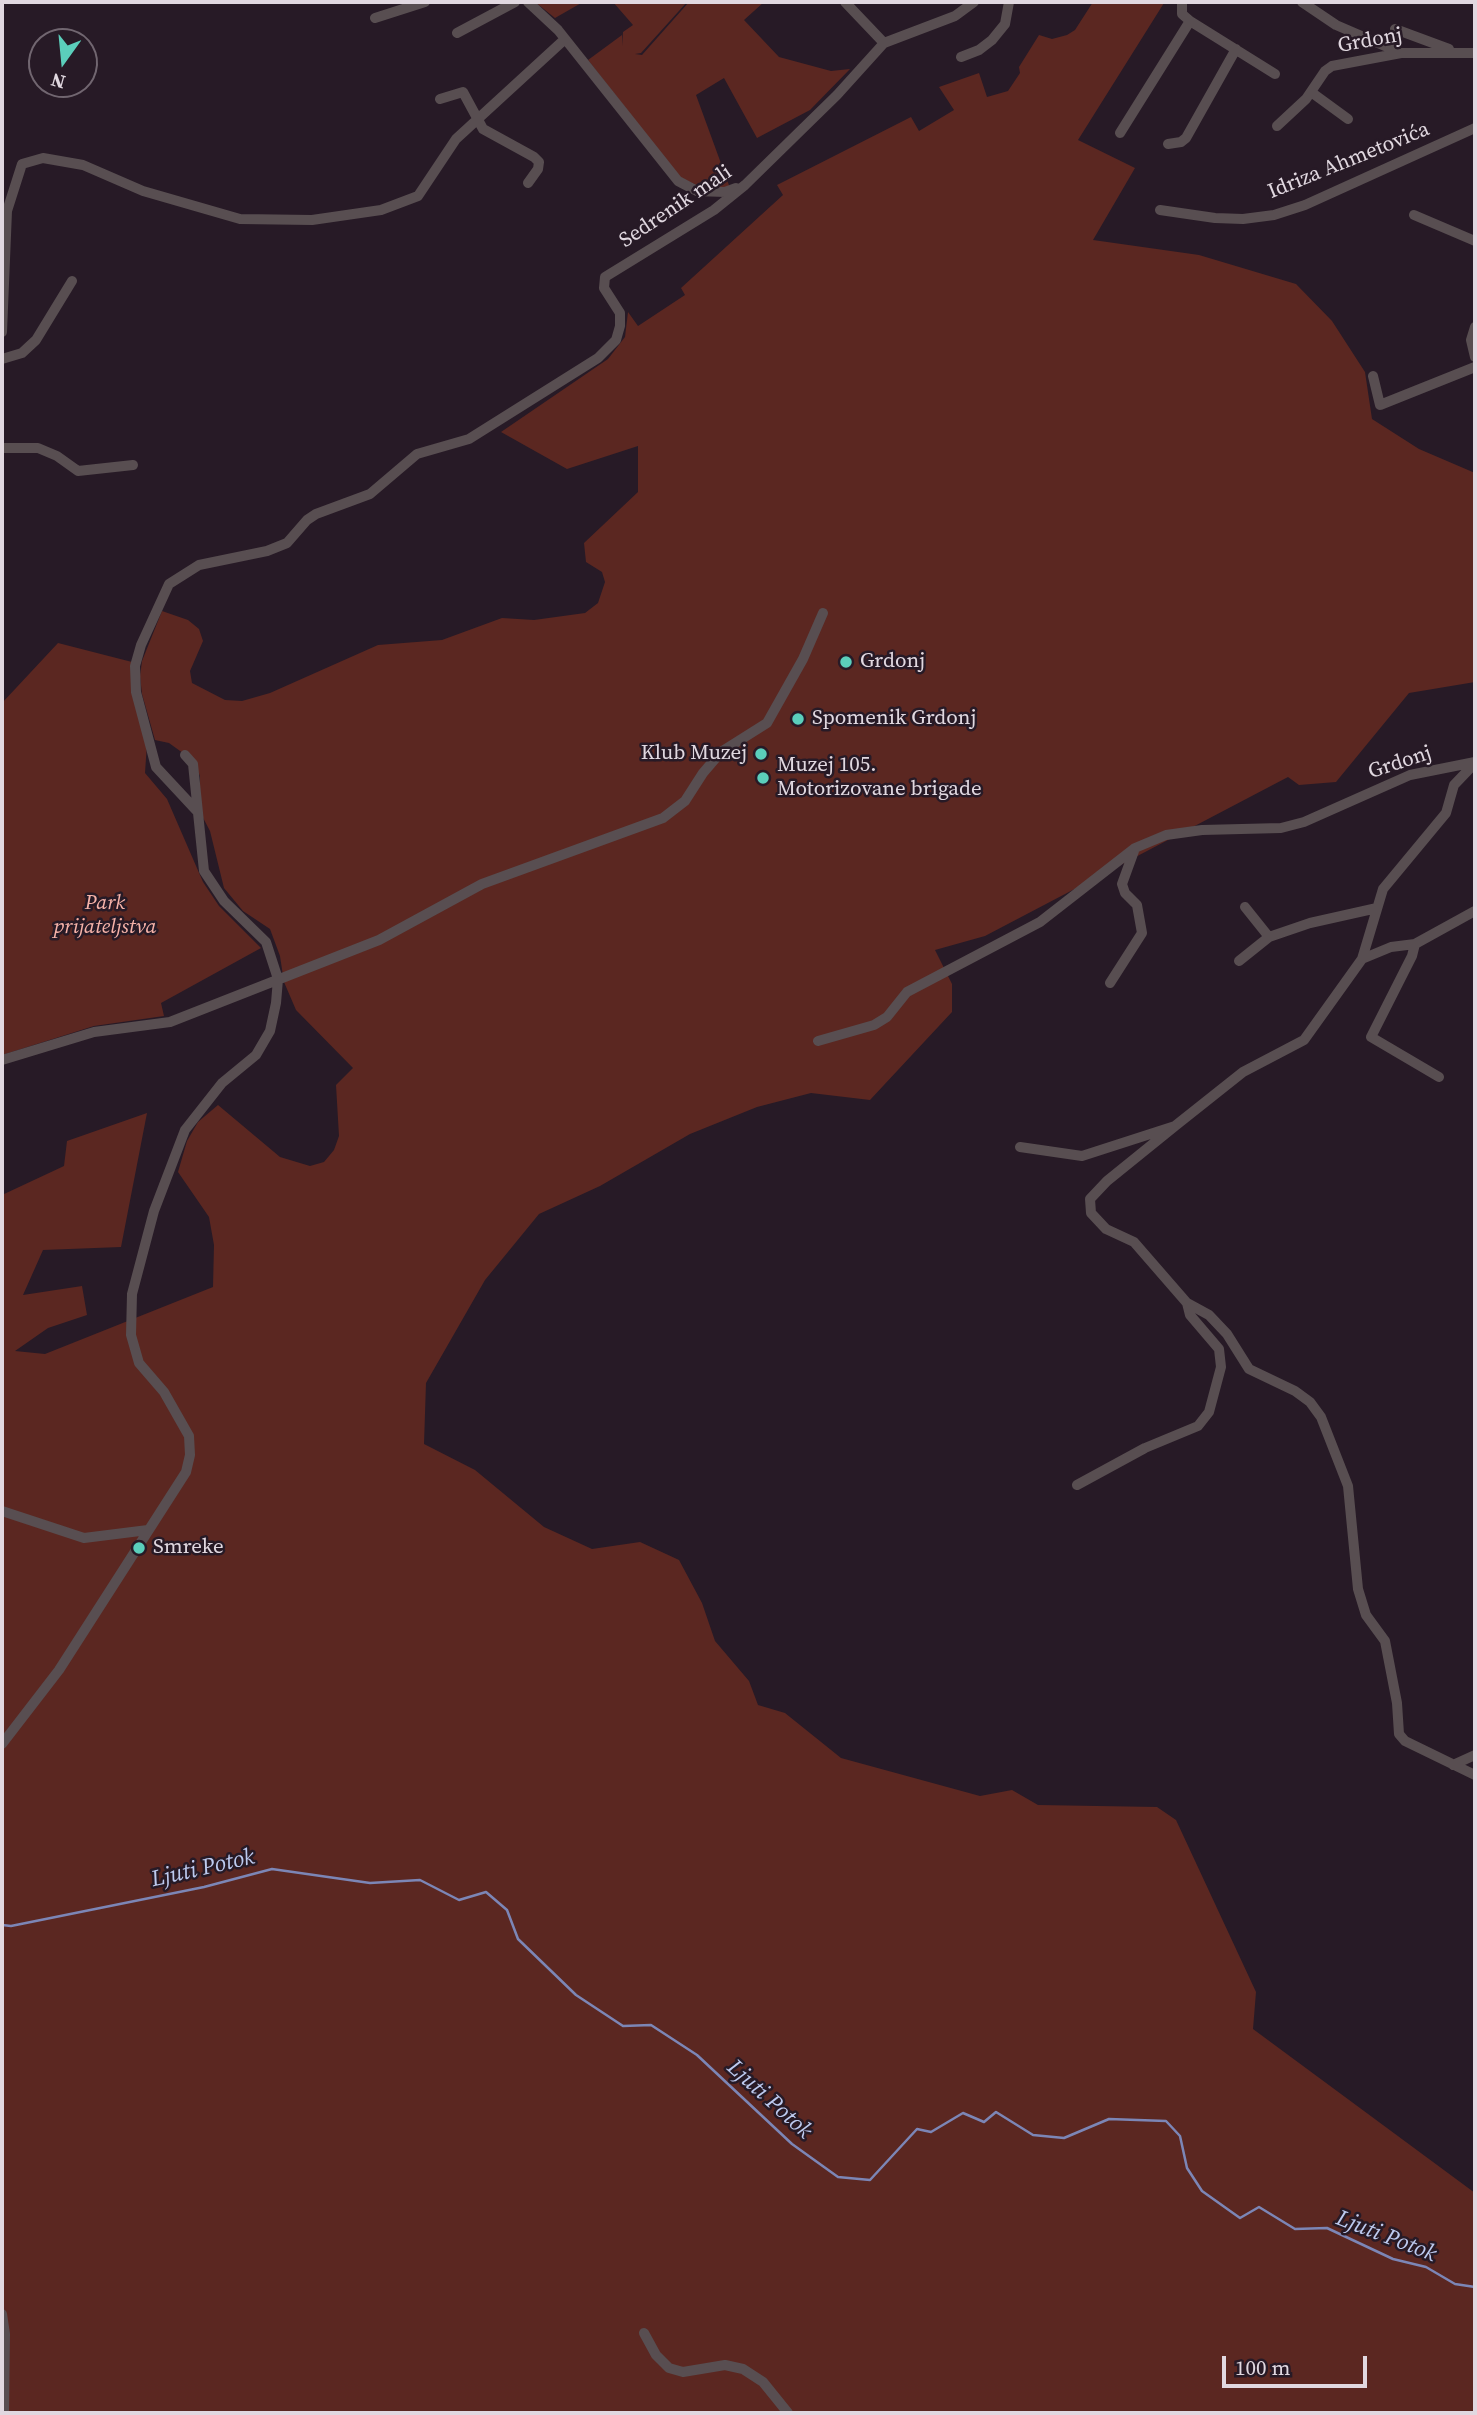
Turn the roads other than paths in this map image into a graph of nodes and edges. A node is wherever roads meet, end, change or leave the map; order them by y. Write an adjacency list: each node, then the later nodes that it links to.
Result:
1 (425, 2): 9 (street)
2 (515, 2): 12 (street)
3 (528, 2): 13 (street)
4 (845, 2): 14 (street)
5 (974, 2): 14 (street, Sedrenik mali)
6 (1009, 2): 19 (street)
7 (1182, 2): 10 (street)
8 (1302, 2): 17 (street)
9 (375, 18)
10 (1190, 21): 15 (street); 26 (street)
11 (1395, 29): 16 (street, Grdonj)
12 (457, 33)
13 (565, 39): 24 (street); 30 (street)
14 (884, 43): 30 (street, Sedrenik mali)
15 (1236, 49): 20 (street); 28 (street)
16 (1455, 51): 17 (street, Grdonj); 18 (street, Grdonj)
17 (1401, 53): 21 (street, Grdonj)
18 (1475, 53)
19 (961, 57)
20 (1275, 74)
21 (1311, 92): 23 (street); 25 (street, Grdonj)
22 (440, 99): 24 (street)
23 (1348, 118)
24 (477, 120): 29 (street); 36 (street)
25 (1278, 126)
26 (1119, 133)
27 (1473, 133): 31 (street, Idriza Ahmetovića)
28 (1168, 144)
29 (528, 183)
30 (745, 185): 46 (street, Sedrenik mali)
31 (1160, 210)
32 (1414, 215): 33 (street)
33 (1475, 241)
34 (72, 281): 38 (street)
35 (1475, 327): 37 (street)
36 (2, 332)
37 (1475, 357)
38 (2, 359)
39 (1475, 367): 40 (street)
40 (1373, 376)
41 (2, 448): 42 (street)
42 (133, 465)
43 (823, 613): 55 (street)
44 (184, 755): 46 (street)
45 (1475, 762): 47 (street, Grdonj); 49 (street)
46 (196, 810): 55 (street)
47 (1135, 848): 56 (street); 57 (street, Grdonj)
48 (1245, 907): 51 (street)
49 (1377, 908): 51 (street); 53 (street)
50 (1475, 911): 52 (street)
51 (1269, 937): 54 (street)
52 (1415, 944): 53 (street); 59 (street)
53 (1362, 959): 60 (street)
54 (1239, 961)
55 (278, 979): 58 (street); 65 (street)
56 (1110, 983)
57 (818, 1041)
58 (2, 1060)
59 (1439, 1077)
60 (1175, 1126): 61 (street); 62 (street)
61 (1020, 1147)
62 (1187, 1303): 63 (street); 68 (street)
63 (1077, 1485)
64 (2, 1511): 65 (street)
65 (148, 1530): 66 (street)
66 (2, 1744)
67 (1475, 1755): 68 (street)
68 (1453, 1765): 69 (street)
69 (1475, 1776)
70 (2, 2314): 72 (street)
71 (644, 2333): 73 (street)
72 (4, 2413)
73 (788, 2413)

